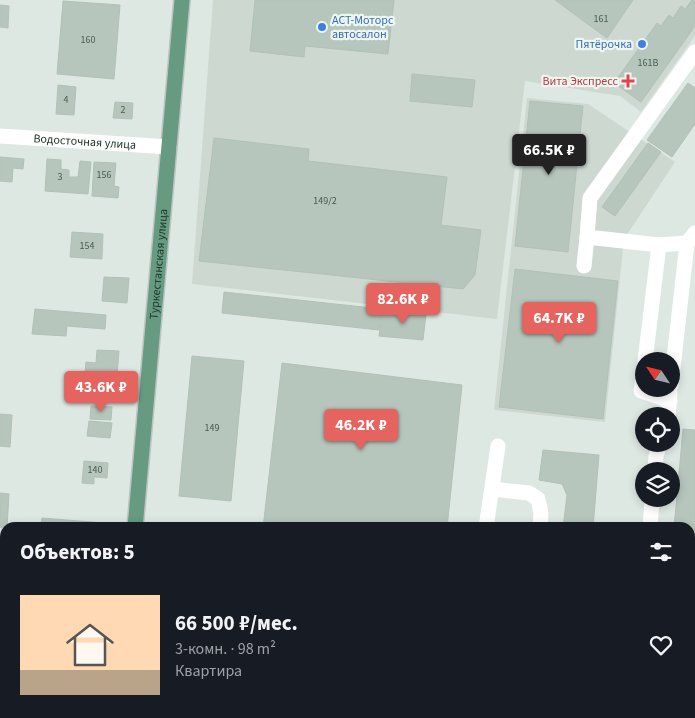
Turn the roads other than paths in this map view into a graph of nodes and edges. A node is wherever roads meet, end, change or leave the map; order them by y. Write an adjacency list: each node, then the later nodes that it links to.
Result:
1 (182, 0): 4 (main road, Туркестанская улица)
2 (695, 52): 5 (street)
3 (0, 136): 4 (street, Водосточная улица)
4 (169, 147): 14 (main road, Туркестанская улица)
5 (587, 237): 7 (street); 8 (street)
6 (691, 238): 7 (street); 10 (street)
7 (659, 244): 9 (street)
8 (584, 266)
9 (646, 352)
10 (676, 352)
11 (498, 446): 12 (street)
12 (492, 489): 15 (street); 16 (street)
13 (651, 507): 17 (street)
14 (136, 522)
15 (487, 522)
16 (540, 522)
17 (650, 522)

